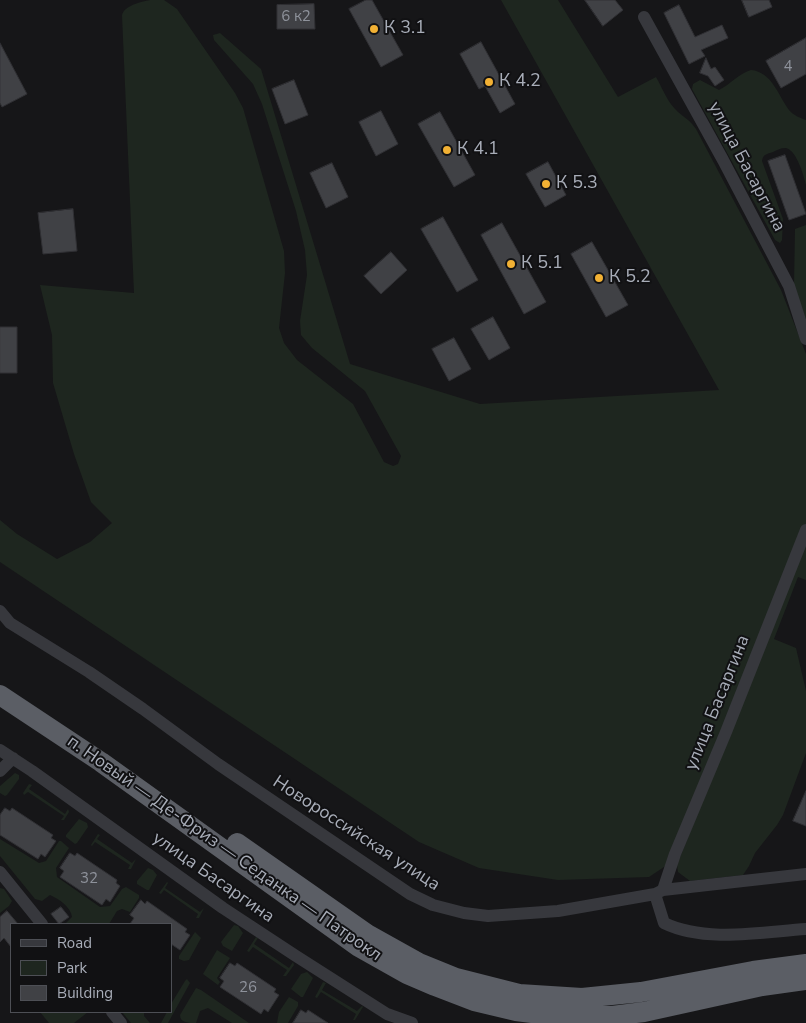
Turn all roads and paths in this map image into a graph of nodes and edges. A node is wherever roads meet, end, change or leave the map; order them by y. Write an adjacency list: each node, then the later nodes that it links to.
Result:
1 (644, 17): 2 (street, улица Басаргина)
2 (806, 339)
3 (806, 530): 13 (street, улица Басаргина)
4 (0, 611): 5 (street, Новороссийская улица)
5 (5, 621): 13 (street, Новороссийская улица)
6 (0, 680): 16 (highway, п. Новый — Де-Фриз — Седанка — Патрокл)
7 (0, 695): 17 (highway, п. Новый — Де-Фриз — Седанка — Патрокл)
8 (0, 750): 9 (street, улица Басаргина)
9 (13, 758): 10 (street); 20 (street, улица Басаргина)
10 (0, 771)
11 (0, 872): 14 (street)
12 (806, 874): 13 (street, Новороссийская улица)
13 (659, 892): 15 (street)
14 (41, 923)
15 (806, 929)
16 (806, 964)
17 (806, 980)
18 (113, 1013): 19 (street)
19 (121, 1023)
20 (412, 1023)

